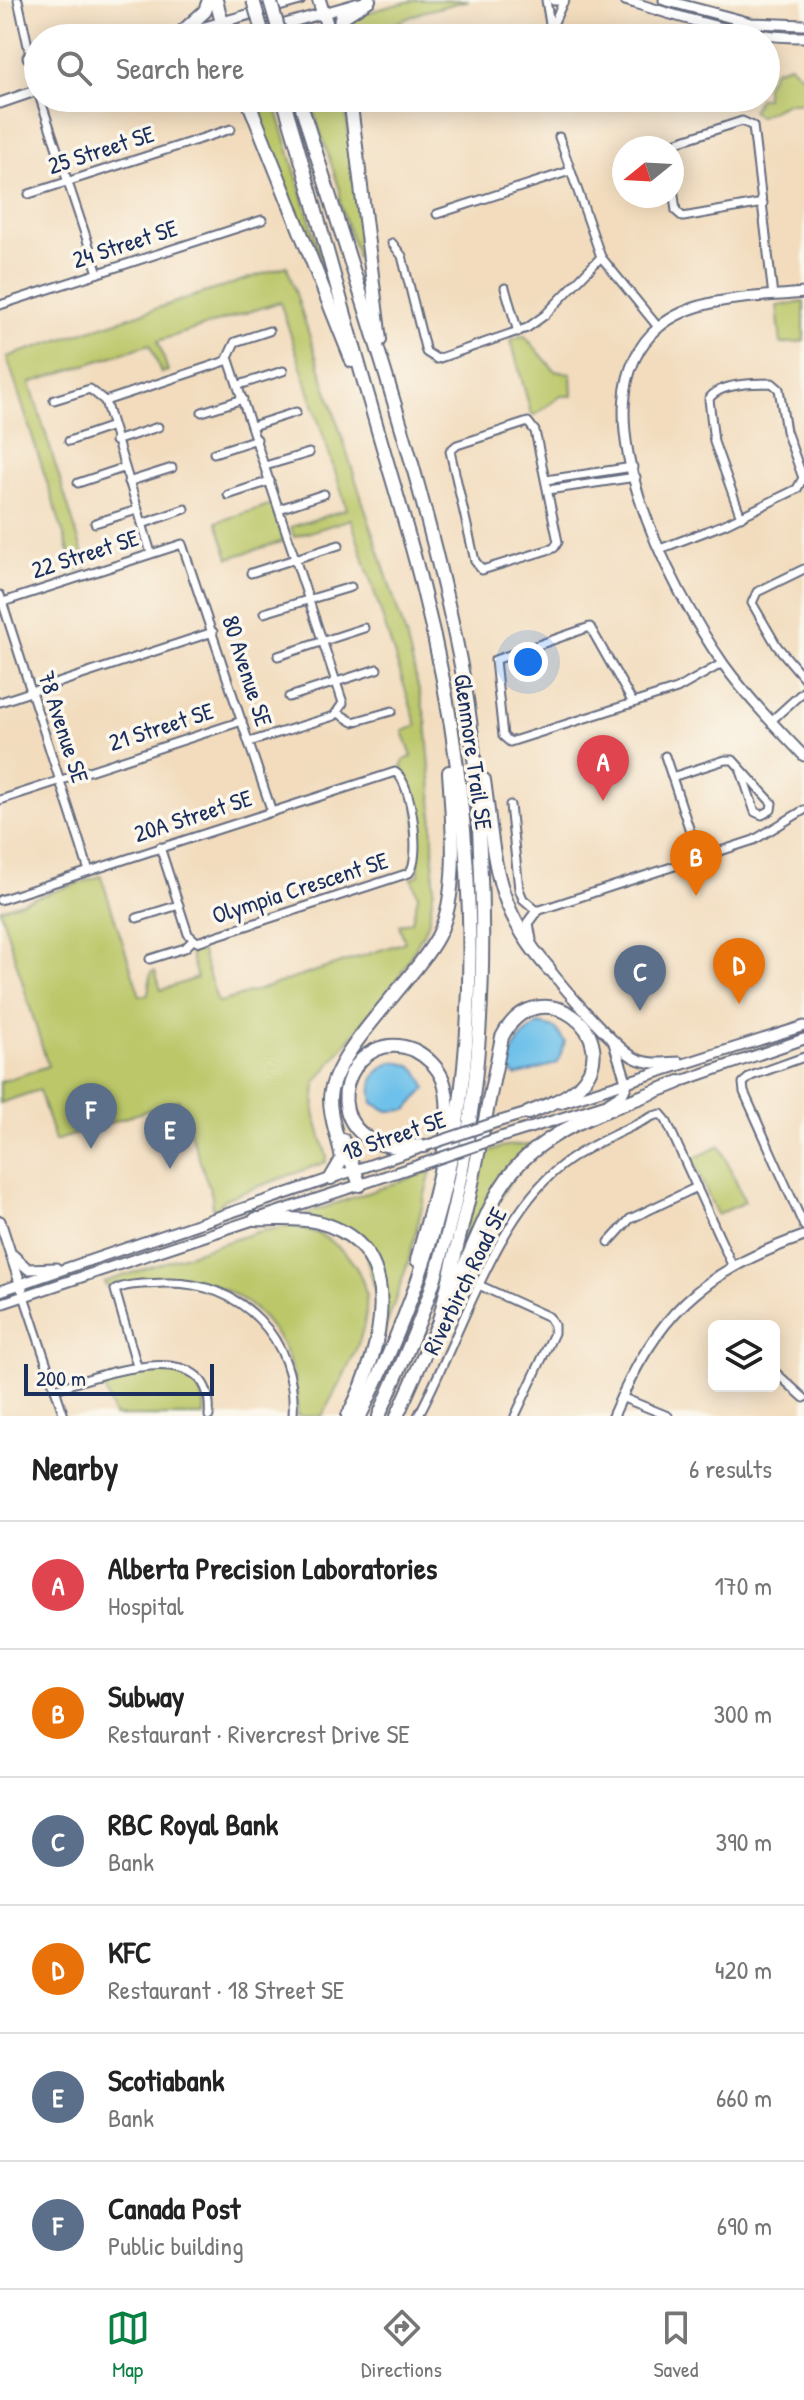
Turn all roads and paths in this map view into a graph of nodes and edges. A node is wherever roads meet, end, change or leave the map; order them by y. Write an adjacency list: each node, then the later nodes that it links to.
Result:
1 (18, 0): 28 (street)
2 (209, 0): 15 (highway)
3 (216, 0): 14 (highway)
4 (253, 0): 18 (highway, bridge)
5 (270, 0): 20 (highway, bridge)
6 (300, 0): 14 (street)
7 (369, 0): 13 (street); 21 (highway)
8 (546, 0): 22 (street)
9 (554, 0): 10 (street)
10 (564, 0): 23 (street)
11 (625, 0): 24 (street)
12 (664, 0): 25 (street)
13 (321, 7): 19 (street)
14 (222, 20): 16 (street); 17 (highway)
15 (191, 24)
16 (209, 24)
17 (223, 24)
18 (260, 24)
19 (274, 24)
20 (277, 24)
21 (340, 24)
22 (550, 24)
23 (551, 24)
24 (707, 24)
25 (778, 24)
26 (780, 24): 27 (street)
27 (804, 25)
28 (24, 34)
29 (780, 35): 30 (street)
30 (804, 37)
31 (24, 95): 32 (street)
32 (0, 103)
33 (45, 112): 42 (street)
34 (253, 112): 65 (highway)
35 (287, 112): 65 (highway, Glenmore Trail SE)
36 (303, 112): 61 (highway, Glenmore Trail SE)
37 (350, 112): 61 (highway)
38 (231, 129): 42 (street, 25 Street SE)
39 (559, 137): 41 (street)
40 (684, 141): 44 (street)
41 (570, 171): 46 (street); 49 (street)
42 (67, 181): 43 (street, 25 Street SE); 50 (street)
43 (29, 194)
44 (763, 203): 45 (street); 53 (street)
45 (676, 208)
46 (437, 214)
47 (262, 220): 50 (street, 24 Street SE)
48 (392, 243): 57 (street)
49 (601, 257): 55 (street); 57 (street)
50 (98, 273): 54 (street, 24 Street SE)
51 (505, 288): 57 (street)
52 (804, 293): 53 (street)
53 (773, 296): 55 (street)
54 (0, 305)
55 (658, 327): 79 (street)
56 (269, 331): 58 (street)
57 (518, 332)
58 (227, 359): 60 (street); 64 (street)
59 (283, 371): 60 (street)
60 (239, 385): 62 (street)
61 (390, 398): 111 (highway, Glenmore Trail SE)
62 (243, 399): 66 (street); 68 (street)
63 (54, 400): 64 (street)
64 (105, 401): 69 (street)
65 (370, 404): 112 (highway, Glenmore Trail SE)
66 (202, 412)
67 (296, 412): 68 (street)
68 (252, 426): 71 (street)
69 (110, 427): 72 (street); 73 (street)
70 (158, 427): 73 (street)
71 (257, 439): 74 (street); 76 (street)
72 (69, 441)
73 (115, 441): 77 (street)
74 (214, 453)
75 (309, 453): 76 (street)
76 (265, 466): 81 (street)
77 (123, 468): 82 (street); 83 (street)
78 (172, 468): 82 (street)
79 (634, 472): 80 (street); 84 (street); 95 (street)
80 (546, 480): 84 (street); 84 (street)
81 (270, 481): 86 (street); 88 (street)
82 (128, 482): 89 (street)
83 (78, 483)
84 (548, 490)
85 (324, 494): 88 (street)
86 (228, 495)
87 (185, 509): 92 (street)
88 (279, 509): 97 (street)
89 (137, 510): 91 (street); 92 (street)
90 (741, 517): 90 (street); 95 (street)
91 (95, 523)
92 (142, 524): 96 (street)
93 (182, 544): 96 (street, 22 Street SE); 105 (street, 80 Avenue SE)
94 (339, 545): 97 (street)
95 (660, 549): 108 (street)
96 (151, 553): 101 (street, 22 Street SE)
97 (296, 559): 99 (street); 102 (street)
98 (804, 569): 110 (street)
99 (251, 573)
100 (351, 587): 102 (street)
101 (1, 600): 115 (street, 78 Avenue SE)
102 (309, 600): 103 (street); 106 (street)
103 (264, 613)
104 (364, 628): 106 (street)
105 (213, 632): 115 (street); 121 (street, 80 Avenue SE)
106 (323, 641): 107 (street); 113 (street)
107 (278, 656)
108 (723, 663): 118 (street); 122 (street)
109 (377, 669): 113 (street)
110 (804, 678)
111 (464, 679): 143 (highway); 184 (highway, Glenmore Trail SE)
112 (441, 681): 152 (highway); 173 (highway, Glenmore Trail SE)
113 (336, 683): 116 (street); 120 (street)
114 (804, 691): 122 (street)
115 (31, 692): 117 (street); 129 (street, 78 Avenue SE)
116 (289, 697)
117 (0, 702)
118 (633, 703): 118 (street)
119 (392, 711): 120 (street)
120 (338, 713): 123 (street)
121 (242, 721): 123 (street, 80 Avenue SE); 129 (street, 21 Street SE)
122 (771, 721): 125 (street)
123 (249, 742): 133 (street, 80 Avenue SE)
124 (665, 756): 128 (street)
125 (804, 756)
126 (741, 771): 126 (street); 128 (street)
127 (398, 772): 133 (street, 20A Street SE); 141 (street, Olympia Crescent SE)
128 (672, 777): 135 (street)
129 (59, 780): 130 (street, 21 Street SE); 136 (street, 78 Avenue SE)
130 (0, 800)
131 (510, 805): 139 (street)
132 (804, 810): 135 (street)
133 (272, 812): 134 (street, 20A Street SE)
134 (160, 847): 136 (street, 20A Street SE); 138 (street, Olympia Crescent SE)
135 (699, 858): 139 (street)
136 (89, 871): 137 (street, 20A Street SE)
137 (0, 900)
138 (179, 905): 140 (street, Olympia Crescent SE); 141 (street, Olympia Crescent SE)
139 (537, 911): 143 (street)
140 (137, 918)
141 (193, 940): 142 (street, Olympia Crescent SE)
142 (150, 959)
143 (549, 969): 146 (street)
144 (804, 1026): 148 (street, 18 Street SE)
145 (804, 1039): 149 (street, 18 Street SE)
146 (614, 1042): 148 (street); 150 (street)
147 (804, 1057): 161 (street)
148 (700, 1059): 150 (street, 18 Street SE)
149 (679, 1082): 151 (street, 18 Street SE); 172 (highway)
150 (627, 1084): 151 (street); 153 (street, 18 Street SE)
151 (607, 1104): 157 (street, 18 Street SE, bridge)
152 (331, 1112): 155 (highway); 156 (highway)
153 (528, 1113): 154 (street, 18 Street SE, bridge); 172 (highway)
154 (425, 1146): 155 (street, 18 Street SE); 173 (highway)
155 (354, 1170): 156 (street, 18 Street SE); 157 (highway)
156 (331, 1178): 165 (street, 18 Street SE)
157 (360, 1185): 159 (street, 18 Street SE)
158 (697, 1187): 163 (street); 166 (street, Riverbirch Road SE); 168 (street, Riverbirch Road SE)
159 (256, 1219): 170 (street, 18 Street SE); 182 (highway)
160 (0, 1221): 164 (street)
161 (804, 1226)
162 (804, 1236): 166 (street)
163 (609, 1242)
164 (9, 1249): 165 (street); 167 (street)
165 (73, 1266): 167 (street, 18 Street SE)
166 (733, 1267): 177 (street)
167 (20, 1284): 169 (street, 18 Street SE); 170 (street)
168 (481, 1286): 186 (street, Riverbirch Road SE); 187 (street)
169 (0, 1291)
170 (24, 1296): 171 (street, 18 Street SE); 176 (street)
171 (0, 1304)
172 (439, 1321): 185 (highway)
173 (394, 1341): 183 (highway, Glenmore Trail SE)
174 (137, 1366): 176 (street); 180 (street); 181 (street)
175 (780, 1376): 178 (street)
176 (55, 1389): 179 (street)
177 (621, 1397): 188 (street); 189 (street)
178 (804, 1398)
179 (64, 1416)
180 (209, 1416)
181 (293, 1416)
182 (348, 1416)
183 (360, 1416)
184 (379, 1416)
185 (397, 1416)
186 (418, 1416)
187 (515, 1416)
188 (613, 1416)
189 (668, 1416)

